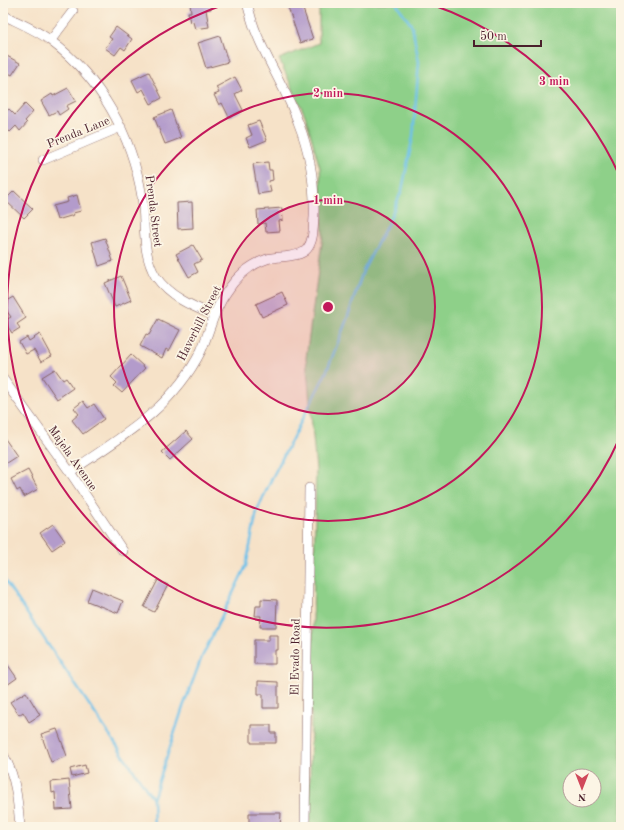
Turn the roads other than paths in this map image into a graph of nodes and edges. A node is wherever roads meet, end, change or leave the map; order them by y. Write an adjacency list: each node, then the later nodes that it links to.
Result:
1 (247, 3): 7 (street, Haverhill Street)
2 (73, 11): 4 (street)
3 (3, 15): 4 (street, Prenda Street)
4 (51, 40): 5 (street, Prenda Street)
5 (122, 127): 6 (street, Prenda Lane); 7 (street, Prenda Street)
6 (43, 160)
7 (213, 315): 9 (street, Haverhill Street)
8 (3, 378): 9 (street, Majela Avenue)
9 (70, 472): 11 (street, Majela Avenue)
10 (309, 488): 14 (street, El Evado Road)
11 (123, 551)
12 (3, 754): 13 (street)
13 (20, 827)
14 (306, 827)

